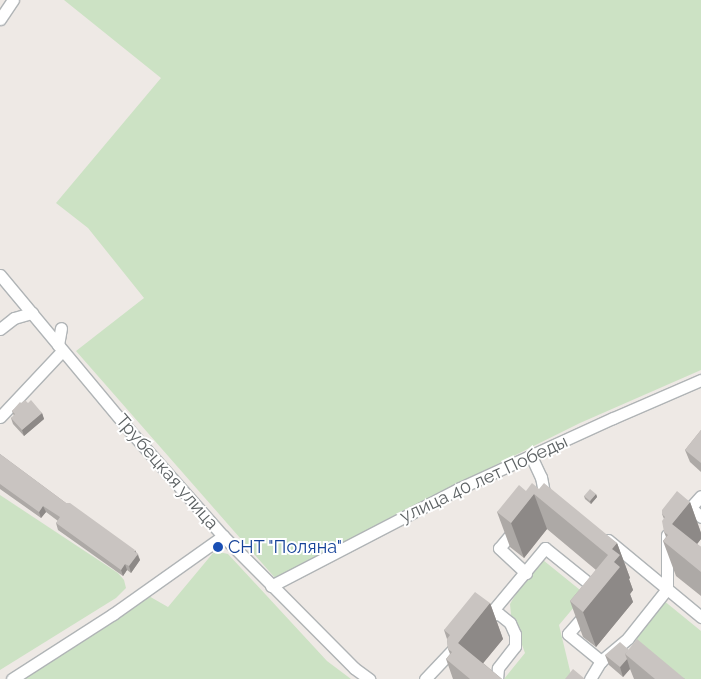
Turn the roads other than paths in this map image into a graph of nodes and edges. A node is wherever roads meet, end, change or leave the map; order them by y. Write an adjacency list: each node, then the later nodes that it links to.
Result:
1 (13, 0): 2 (street)
2 (0, 19)
3 (0, 275): 4 (street, Трубецкая улица)
4 (32, 313): 6 (street); 7 (street, Трубецкая улица)
5 (61, 328): 7 (street)
6 (0, 329)
7 (60, 348): 9 (street); 19 (street, Трубецкая улица)
8 (701, 380): 10 (street, улица 40 лет Победы)
9 (0, 418)
10 (531, 456): 12 (street); 21 (street, улица 40 лет Победы)
11 (701, 496): 15 (street)
12 (545, 497): 13 (street); 14 (street)
13 (559, 504)
14 (535, 505)
15 (690, 507): 16 (street); 22 (street)
16 (701, 517)
17 (523, 519): 20 (street)
18 (602, 535): 22 (street)
19 (223, 536): 21 (street, Трубецкая улица); 27 (street)
20 (526, 573): 23 (street); 25 (street)
21 (271, 586): 28 (street, Трубецкая улица)
22 (667, 590): 24 (street); 25 (street)
23 (490, 614): 29 (street); 30 (street)
24 (701, 617)
25 (601, 661): 26 (street)
26 (597, 677)
27 (12, 679)
28 (369, 679)
29 (425, 679)
30 (496, 679)

